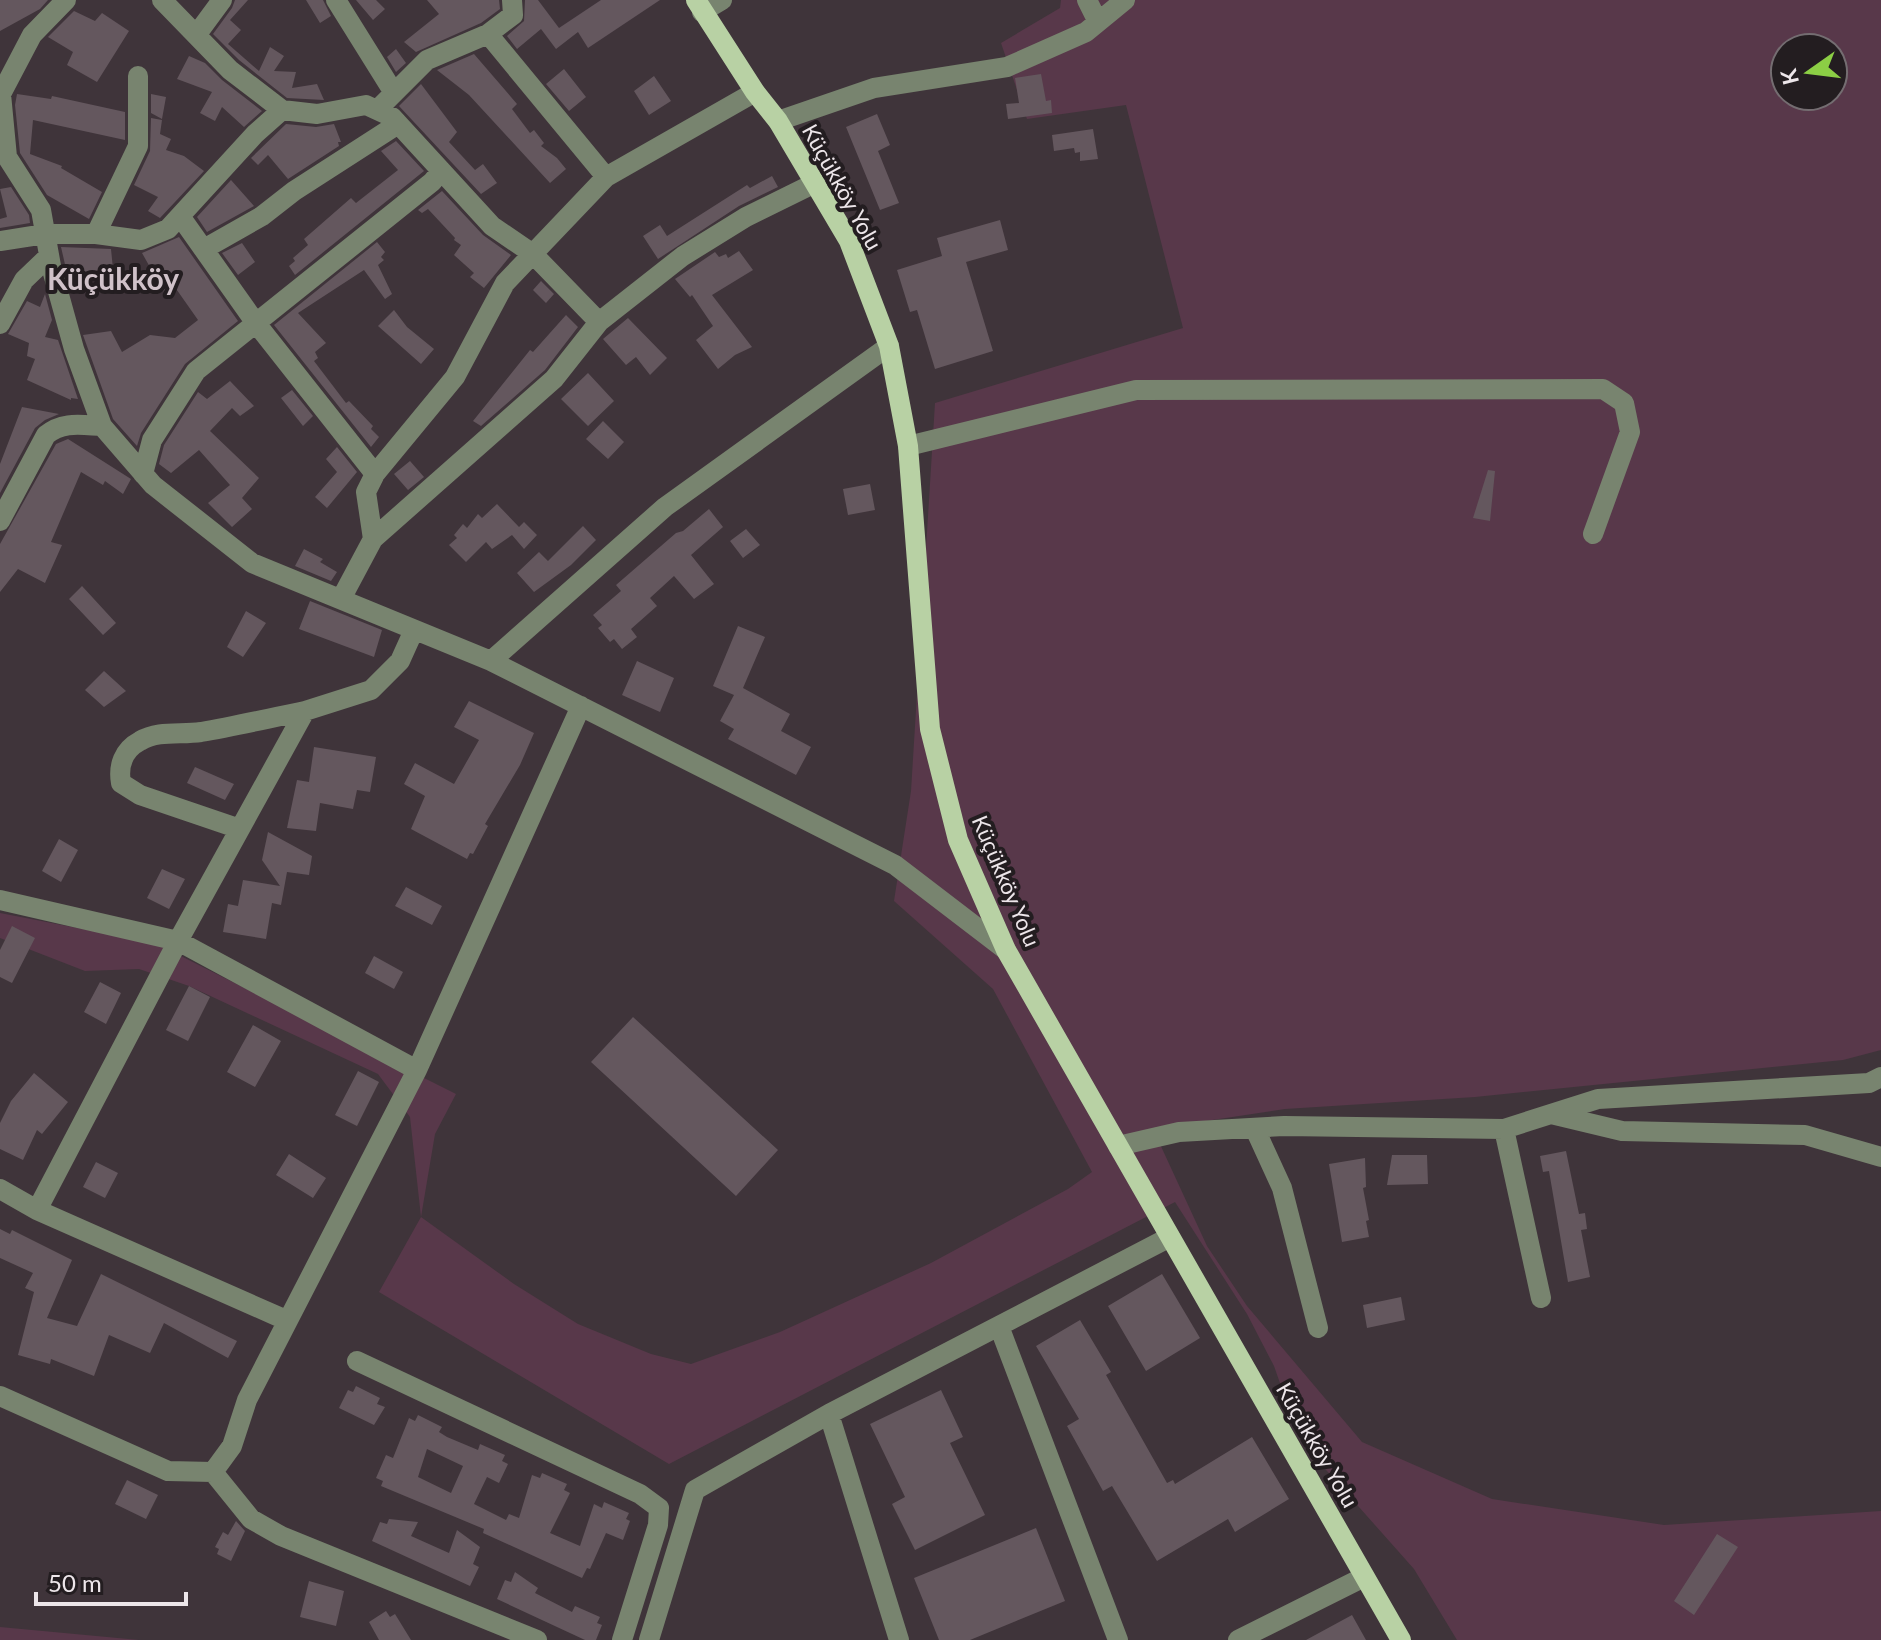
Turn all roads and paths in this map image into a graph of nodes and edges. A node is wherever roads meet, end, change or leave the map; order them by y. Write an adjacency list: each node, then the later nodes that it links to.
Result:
1 (66, 0): 16 (street)
2 (162, 0): 11 (street)
3 (222, 0): 11 (street)
4 (336, 0): 15 (street)
5 (512, 0): 12 (street)
6 (722, 0): 9 (street)
7 (1087, 0): 10 (street)
8 (1125, 0): 10 (street)
9 (699, 6): 14 (main road, Küçükköy Yolu)
10 (1098, 22): 19 (street)
11 (197, 34): 17 (street)
12 (488, 34): 15 (street); 22 (street)
13 (138, 76): 26 (street)
14 (755, 92): 19 (main road, Küçükköy Yolu); 22 (street)
15 (394, 93): 18 (street)
16 (0, 94): 25 (street)
17 (282, 110): 18 (street); 24 (street)
18 (377, 110): 20 (street)
19 (778, 121): 23 (main road, Küçükköy Yolu)
20 (398, 124): 21 (street); 28 (street)
21 (441, 171): 29 (street); 31 (street)
22 (606, 177): 29 (street)
23 (815, 183): 32 (street); 34 (main road, Küçükköy Yolu)
24 (180, 216): 26 (street); 28 (street)
25 (45, 234): 26 (street); 27 (street); 30 (street)
26 (96, 234)
27 (0, 241)
28 (204, 249): 31 (street)
29 (533, 254): 32 (street); 38 (street)
30 (49, 256): 33 (street); 35 (street)
31 (255, 322): 37 (street); 38 (street)
32 (599, 322): 41 (street)
33 (0, 324)
34 (889, 346): 36 (main road, Küçükköy Yolu); 44 (street)
35 (102, 426): 37 (street); 39 (street)
36 (908, 446): 40 (street); 50 (main road, Küçükköy Yolu)
37 (143, 474): 42 (street)
38 (375, 474): 41 (street)
39 (0, 521)
40 (1593, 534)
41 (373, 539): 42 (street)
42 (341, 599): 43 (street)
43 (414, 630): 44 (street); 46 (street)
44 (491, 661): 45 (street)
45 (581, 706): 50 (street); 51 (street)
46 (305, 711): 47 (street); 47 (street)
47 (240, 829): 49 (street)
48 (0, 900): 49 (street)
49 (178, 941): 51 (street); 59 (street)
50 (1006, 950): 56 (main road, Küçükköy Yolu)
51 (417, 1070): 62 (street)
52 (1881, 1077): 53 (street)
53 (1551, 1114): 55 (street); 57 (street)
54 (1255, 1129): 55 (street); 56 (street); 64 (street)
55 (1504, 1129): 61 (street)
56 (1118, 1146): 60 (main road, Küçükköy Yolu)
57 (1881, 1157)
58 (0, 1189): 59 (street)
59 (37, 1210): 62 (street)
60 (1170, 1237): 63 (street); 69 (main road, Küçükköy Yolu)
61 (1541, 1298)
62 (286, 1320): 68 (street)
63 (999, 1326): 67 (street); 74 (street)
64 (1318, 1328)
65 (357, 1361): 71 (street)
66 (0, 1396): 68 (street)
67 (829, 1414): 72 (street); 73 (street)
68 (213, 1472): 70 (street)
69 (1364, 1577): 75 (street); 76 (main road, Küçükköy Yolu)
70 (537, 1640)
71 (622, 1640)
72 (649, 1640)
73 (899, 1640)
74 (1118, 1640)
75 (1238, 1640)
76 (1401, 1640)

